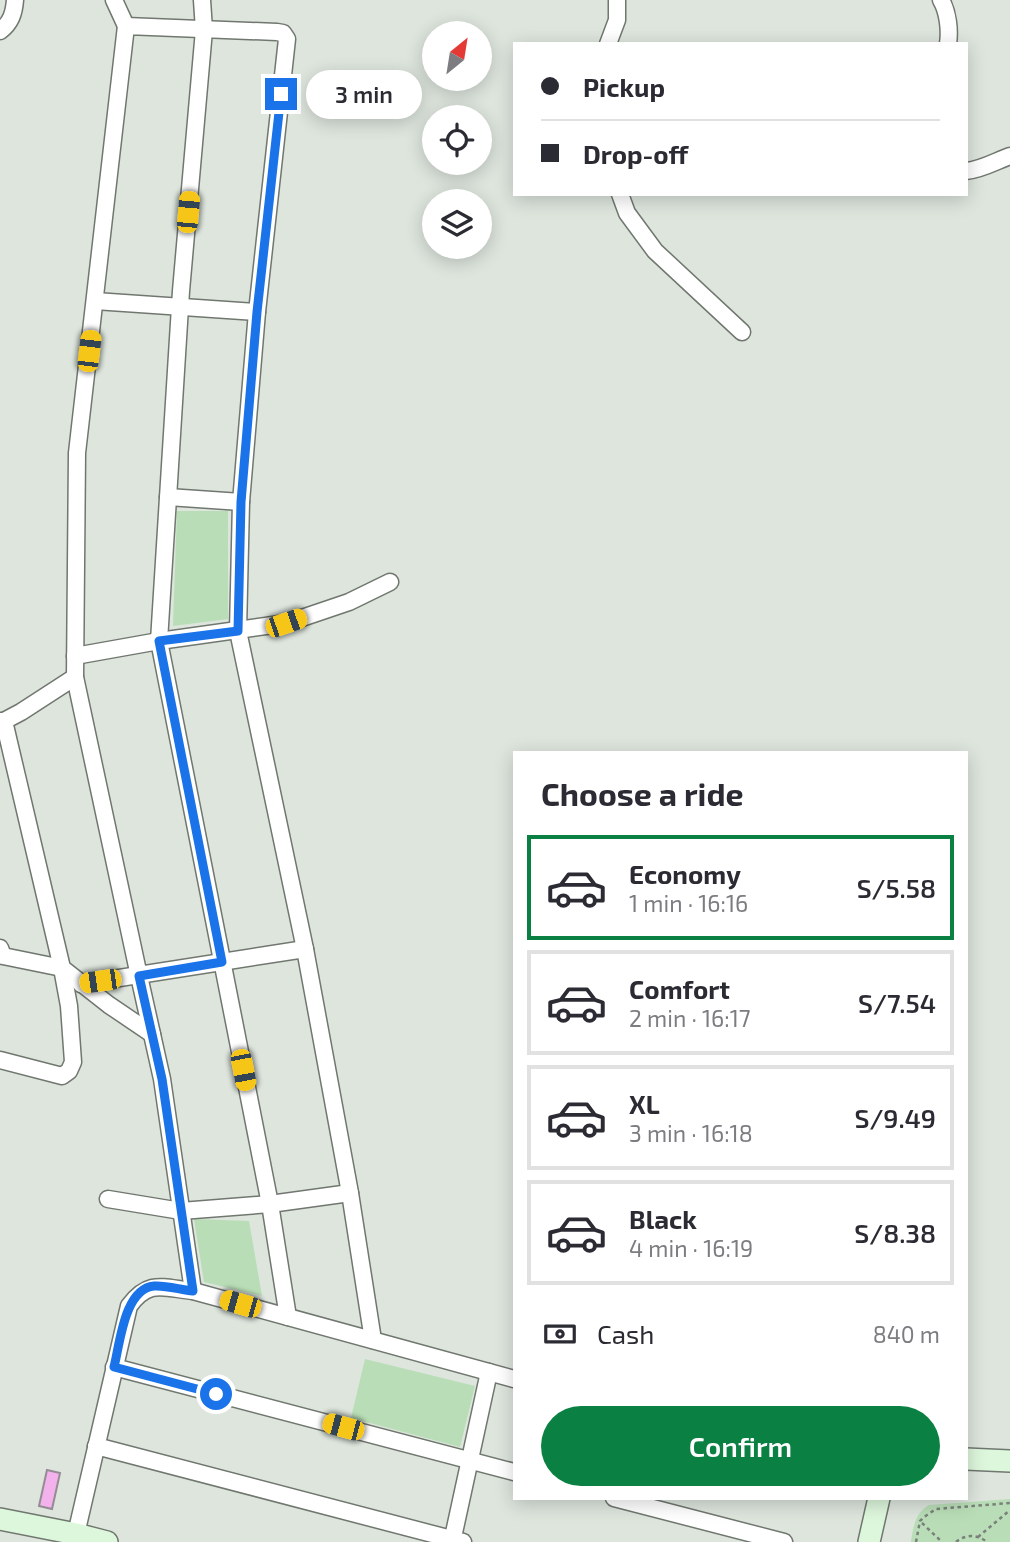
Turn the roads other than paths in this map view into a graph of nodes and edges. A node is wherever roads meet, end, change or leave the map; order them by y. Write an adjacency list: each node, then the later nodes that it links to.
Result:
1 (15, 0): 8 (street)
2 (114, 0): 6 (street)
3 (202, 0): 7 (street)
4 (617, 0): 9 (street)
5 (941, 0): 10 (street)
6 (126, 26): 7 (street); 14 (street)
7 (204, 30): 15 (street); 16 (street)
8 (0, 31)
9 (609, 42)
10 (948, 42)
11 (1010, 156): 12 (street)
12 (968, 171)
13 (621, 196): 17 (street)
14 (95, 301): 15 (street); 23 (street)
15 (180, 307): 16 (street); 18 (street)
16 (257, 312): 19 (street)
17 (742, 332)
18 (168, 497): 19 (street); 22 (street)
19 (241, 502): 21 (street)
20 (390, 582): 21 (street)
21 (238, 631): 22 (street); 26 (street)
22 (159, 641): 23 (street); 28 (street)
23 (75, 656): 24 (street)
24 (75, 677): 25 (street); 30 (street)
25 (2, 721): 29 (street)
26 (305, 948): 28 (street); 34 (street)
27 (1, 953): 29 (street)
28 (222, 962): 30 (street); 36 (street)
29 (62, 968): 31 (street); 33 (street)
30 (139, 976): 31 (street); 32 (street)
31 (81, 984): 32 (street)
32 (152, 1034): 37 (street)
33 (0, 1060)
34 (350, 1193): 36 (street); 40 (street)
35 (108, 1199): 37 (street)
36 (270, 1204): 37 (street); 39 (street)
37 (181, 1211): 38 (street)
38 (193, 1291): 39 (street); 41 (street)
39 (288, 1318): 40 (street)
40 (373, 1340): 42 (street)
41 (114, 1367): 44 (street); 46 (street)
42 (489, 1372): 43 (street); 46 (street)
43 (513, 1379)
44 (96, 1446): 52 (street); 53 (street)
45 (968, 1459): 47 (main road)
46 (470, 1461): 48 (street); 53 (street)
47 (1010, 1461)
48 (513, 1472)
49 (622, 1500): 55 (street)
50 (879, 1500): 56 (main road)
51 (0, 1519): 52 (main road)
52 (64, 1536): 54 (main road)
53 (456, 1541)
54 (107, 1542)
55 (784, 1542)
56 (869, 1542)

